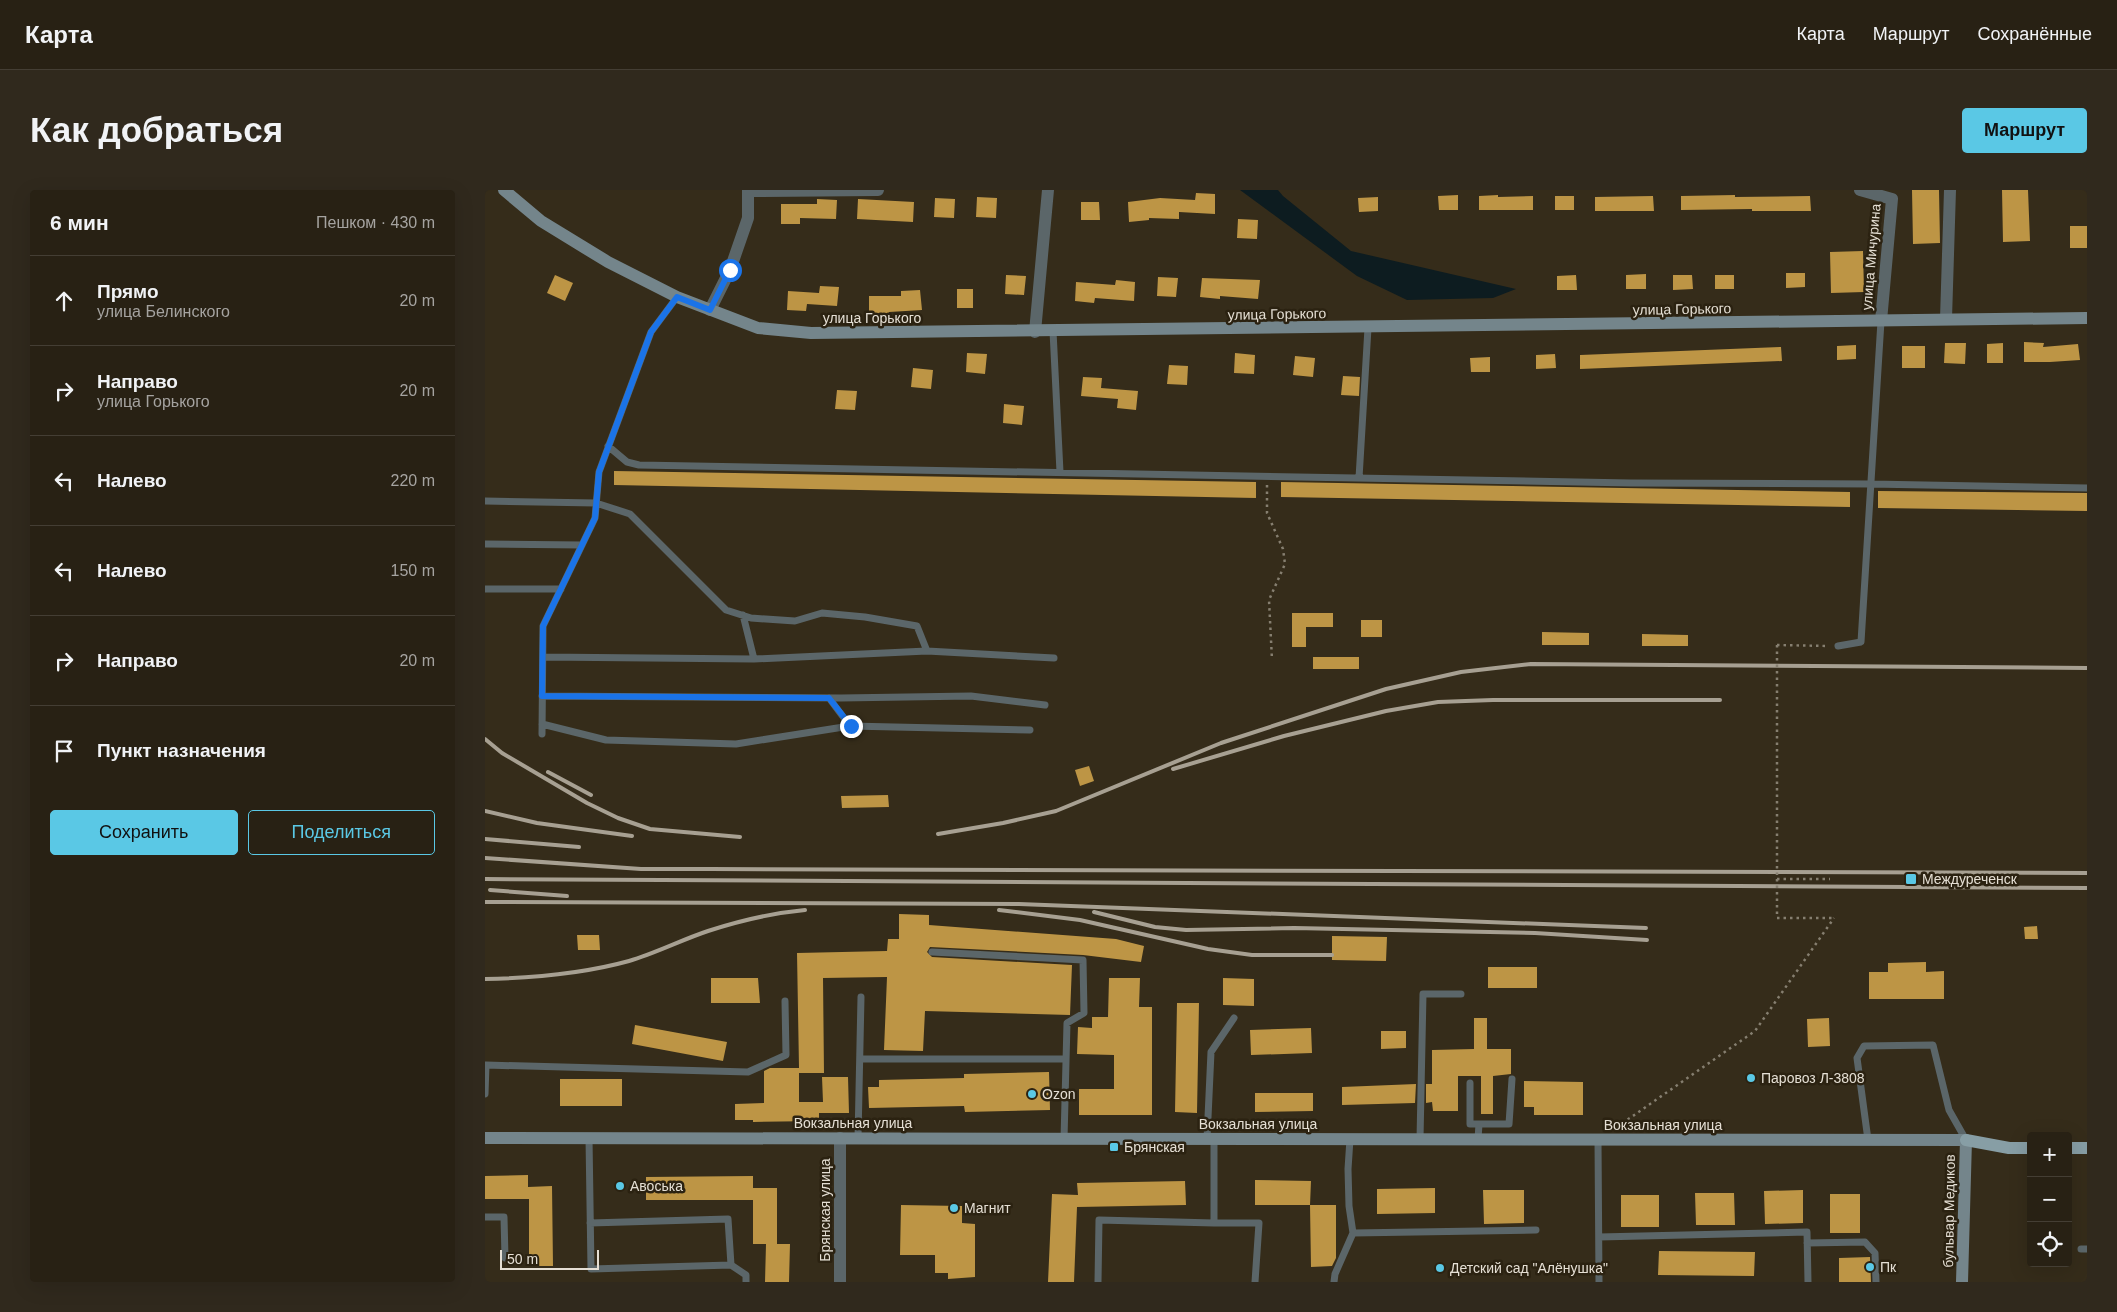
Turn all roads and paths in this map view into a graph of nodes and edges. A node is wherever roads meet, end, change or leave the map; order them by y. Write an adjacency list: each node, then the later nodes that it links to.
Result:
1 (504, 190): 8 (main road, улица Горького)
2 (748, 190): 3 (street); 9 (street)
3 (878, 190)
4 (1048, 190): 15 (street)
5 (1860, 190): 7 (street, улица Мичурина)
6 (1950, 190): 11 (street)
7 (1892, 194): 12 (street, улица Мичурина)
8 (677, 297): 9 (main road, улица Горького); 16 (lane)
9 (710, 310): 15 (main road, улица Горького)
10 (2087, 318): 11 (main road, улица Горького)
11 (1946, 319): 12 (main road, улица Горького)
12 (1881, 321): 13 (main road, улица Горького); 20 (lane)
13 (1368, 328): 14 (main road, улица Горького); 19 (lane)
14 (1053, 331): 15 (main road, улица Горького); 17 (lane)
15 (1035, 332)
16 (608, 446): 17 (lane); 23 (lane)
17 (1060, 472): 18 (lane)
18 (1267, 476): 19 (lane); 34 (path)
19 (1359, 478): 20 (lane)
20 (1871, 484): 21 (lane); 29 (lane)
21 (2087, 488)
22 (485, 501): 23 (lane)
23 (596, 503): 25 (lane); 28 (lane)
24 (485, 544): 25 (lane)
25 (582, 545): 27 (lane)
26 (485, 589): 27 (lane)
27 (561, 589): 31 (lane)
28 (743, 615): 30 (lane); 33 (lane)
29 (1838, 646): 42 (path, bridge)
30 (927, 651): 32 (lane); 33 (lane)
31 (543, 657): 33 (lane); 35 (lane)
32 (1054, 658)
33 (754, 659)
34 (1272, 660)
35 (542, 696): 36 (lane); 38 (lane)
36 (829, 698): 37 (lane); 39 (lane)
37 (1045, 705)
38 (542, 724): 39 (lane); 41 (lane)
39 (851, 726): 40 (lane)
40 (1030, 730)
41 (542, 734)
42 (1777, 879): 43 (path); 65 (path, bridge)
43 (1830, 879)
44 (932, 952): 50 (lane)
45 (1461, 994): 63 (lane)
46 (861, 997): 49 (lane)
47 (785, 1002): 51 (lane)
48 (1234, 1018): 61 (lane)
49 (860, 1059): 50 (lane); 59 (lane)
50 (1066, 1059): 60 (lane)
51 (485, 1065): 54 (lane)
52 (1512, 1079): 55 (lane)
53 (1470, 1083): 55 (lane)
54 (485, 1094)
55 (1479, 1124): 64 (lane)
56 (485, 1138): 57 (main road, Вокзальная улица)
57 (589, 1138): 58 (main road, Вокзальная улица); 72 (lane)
58 (839, 1138): 59 (main road, Вокзальная улица); 81 (street, Брянская улица)
59 (859, 1138): 60 (main road, Вокзальная улица)
60 (1064, 1139): 61 (main road, Вокзальная улица)
61 (1210, 1139): 62 (main road, Вокзальная улица); 73 (lane)
62 (1350, 1139): 63 (main road, Вокзальная улица); 75 (lane)
63 (1420, 1139): 64 (main road, Вокзальная улица)
64 (1478, 1139): 65 (main road, Вокзальная улица)
65 (1598, 1140): 66 (main road, Вокзальная улица); 76 (lane)
66 (1868, 1140): 67 (main road, Вокзальная улица); 67 (lane)
67 (1965, 1140): 68 (main road, Вокзальная улица); 88 (main road, бульвар Медиков)
68 (2027, 1148)
69 (2072, 1148): 70 (main road)
70 (2087, 1148)
71 (485, 1217): 78 (lane)
72 (590, 1223): 79 (lane); 79 (lane)
73 (1214, 1223): 82 (lane); 83 (lane)
74 (1536, 1230): 75 (lane)
75 (1353, 1233): 84 (lane)
76 (1599, 1237): 77 (lane); 85 (lane)
77 (1807, 1244): 86 (lane); 87 (lane)
78 (505, 1258)
79 (731, 1265): 80 (lane)
80 (746, 1282)
81 (840, 1282)
82 (1098, 1282)
83 (1255, 1282)
84 (1334, 1282)
85 (1599, 1282)
86 (1808, 1282)
87 (1876, 1282)
88 (1962, 1282)

